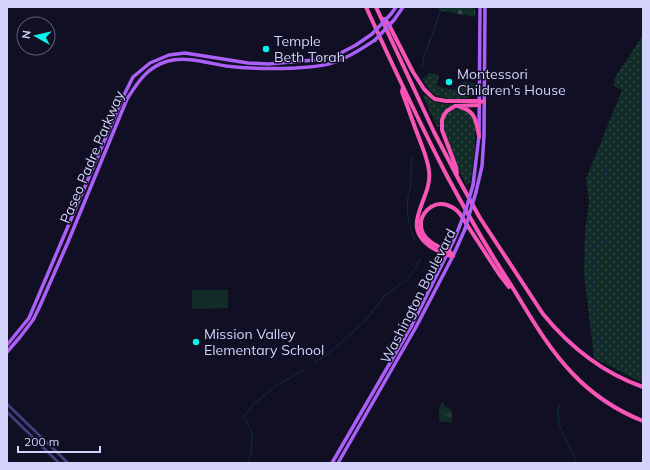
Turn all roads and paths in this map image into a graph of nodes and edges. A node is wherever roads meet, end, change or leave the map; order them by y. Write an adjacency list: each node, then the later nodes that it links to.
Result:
1 (366, 7): 8 (highway)
2 (376, 7): 7 (highway)
3 (396, 7): 18 (main road, Paseo Padre Parkway, bridge)
4 (403, 7): 19 (main road, Paseo Padre Parkway, bridge)
5 (480, 7): 10 (main road, Washington Boulevard)
6 (485, 7): 9 (main road, Washington Boulevard)
7 (379, 14): 10 (highway); 13 (highway)
8 (403, 86): 15 (highway); 17 (highway)
9 (484, 102): 10 (highway); 16 (main road, Washington Boulevard, bridge)
10 (479, 103): 11 (highway); 12 (main road, Washington Boulevard)
11 (455, 106): 12 (highway); 13 (highway)
12 (479, 136): 14 (main road, Washington Boulevard, bridge)
13 (459, 180): 20 (highway)
14 (449, 251): 15 (main road, Washington Boulevard); 16 (highway); 17 (highway)
15 (447, 256): 16 (highway); 26 (main road, Washington Boulevard)
16 (453, 256): 27 (main road, Washington Boulevard)
17 (526, 309): 23 (highway)
18 (7, 345)
19 (7, 352)
20 (643, 387)
21 (7, 404): 25 (street)
22 (7, 412): 24 (street)
23 (643, 421)
24 (59, 463)
25 (68, 463)
26 (332, 463)
27 (338, 463)

